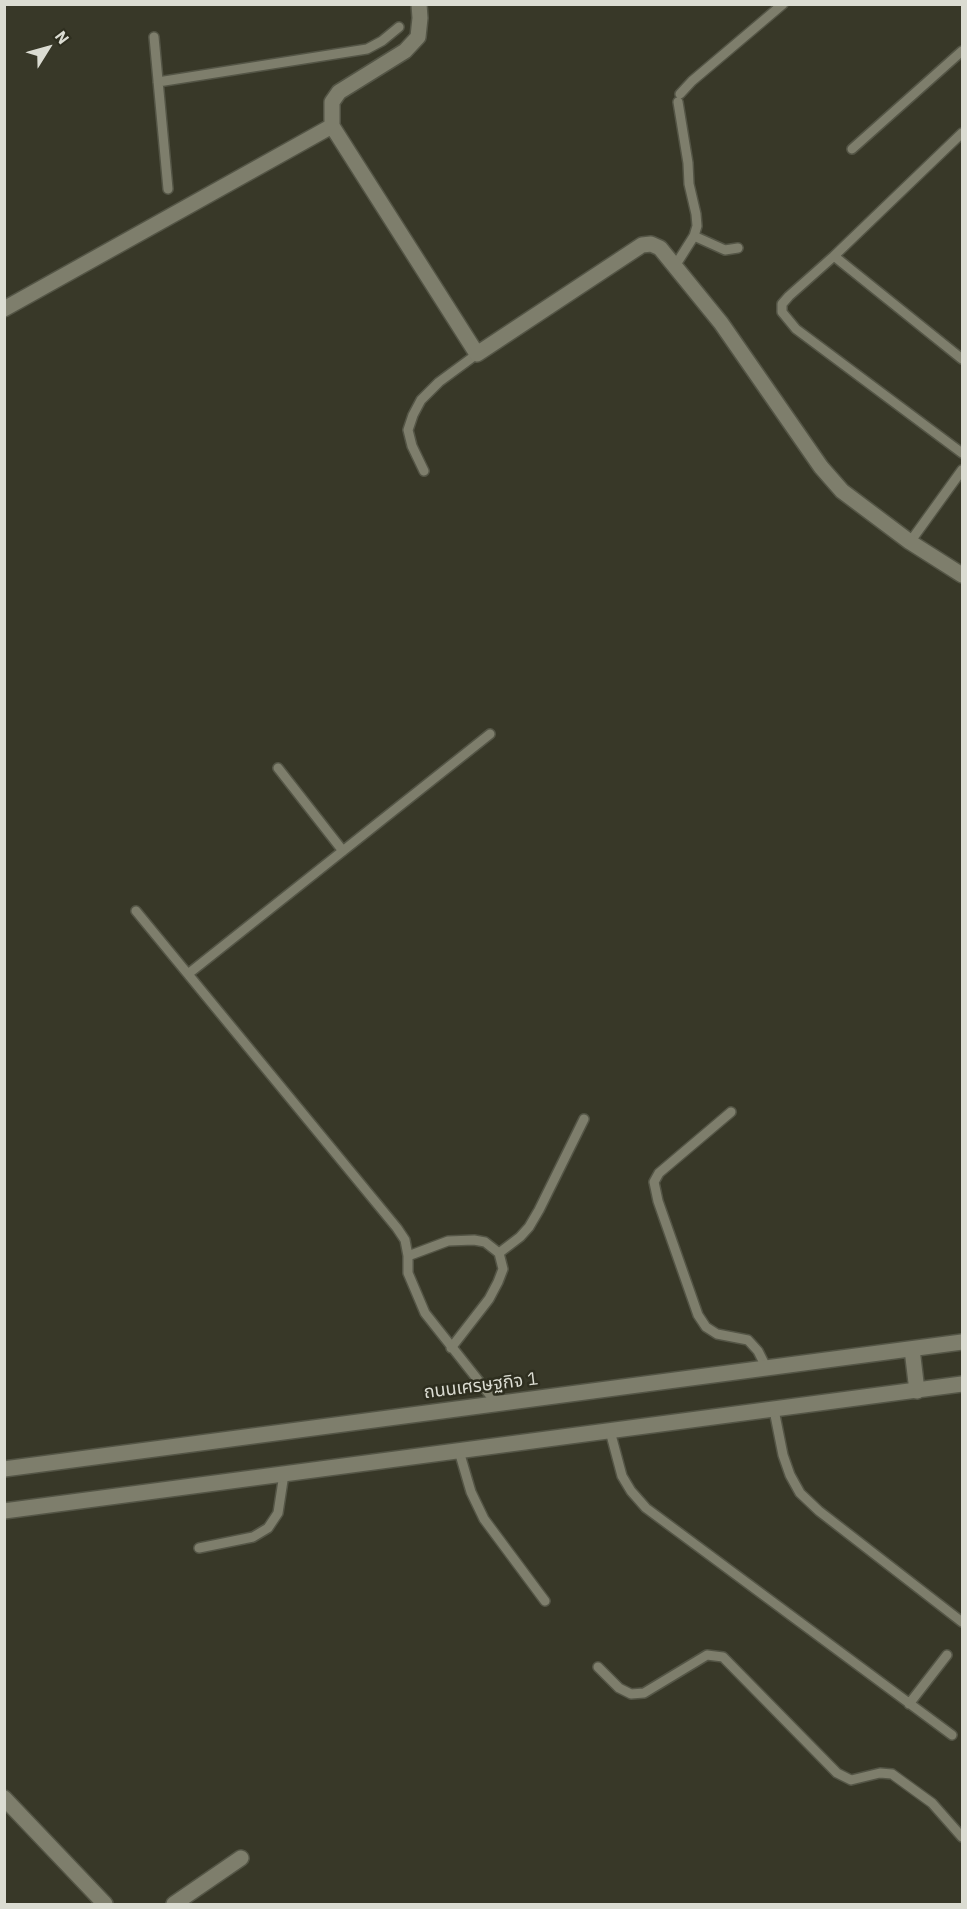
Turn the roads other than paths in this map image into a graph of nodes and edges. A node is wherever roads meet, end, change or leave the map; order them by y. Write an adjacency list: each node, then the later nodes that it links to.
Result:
1 (419, 4): 7 (main road)
2 (783, 4): 11 (lane)
3 (399, 27): 6 (lane)
4 (154, 37): 6 (lane)
5 (963, 51): 9 (lane)
6 (158, 82): 10 (lane)
7 (332, 126): 15 (main road); 16 (main road)
8 (963, 133): 13 (lane)
9 (852, 149)
10 (168, 189)
11 (694, 236): 12 (lane); 14 (lane)
12 (738, 248)
13 (834, 256): 17 (lane); 18 (lane)
14 (675, 266): 16 (main road); 21 (main road)
15 (4, 309)
16 (477, 354): 20 (lane)
17 (963, 359)
18 (963, 453)
19 (963, 470): 21 (lane)
20 (424, 471)
21 (910, 542): 22 (main road)
22 (963, 575)
23 (490, 734): 25 (lane)
24 (278, 768): 25 (lane)
25 (343, 851): 27 (lane)
26 (136, 911): 27 (lane)
27 (188, 974): 31 (lane)
28 (731, 1112): 35 (lane)
29 (584, 1119): 30 (lane)
30 (499, 1253): 31 (lane); 33 (lane)
31 (408, 1256): 33 (lane)
32 (963, 1342): 34 (main road, ถนนเศรษฐกิจ 1)
33 (451, 1347): 38 (lane)
34 (912, 1349): 35 (main road, ถนนเศรษฐกิจ 1); 37 (main road)
35 (767, 1369): 38 (main road, ถนนเศรษฐกิจ 1)
36 (963, 1384): 37 (main road)
37 (917, 1391): 39 (main road)
38 (497, 1404): 42 (main road, ถนนเศรษฐกิจ 1)
39 (774, 1410): 40 (main road); 47 (lane)
40 (610, 1431): 41 (main road); 50 (lane)
41 (459, 1451): 43 (main road); 46 (lane)
42 (4, 1469)
43 (284, 1474): 44 (main road); 45 (lane)
44 (4, 1511)
45 (199, 1548)
46 (545, 1600)
47 (963, 1622)
48 (947, 1655): 50 (lane)
49 (598, 1667): 53 (lane)
50 (909, 1704): 51 (lane)
51 (952, 1735)
52 (6, 1801): 55 (main road)
53 (963, 1837)
54 (240, 1858): 56 (main road)
55 (105, 1905)
56 (174, 1905)

